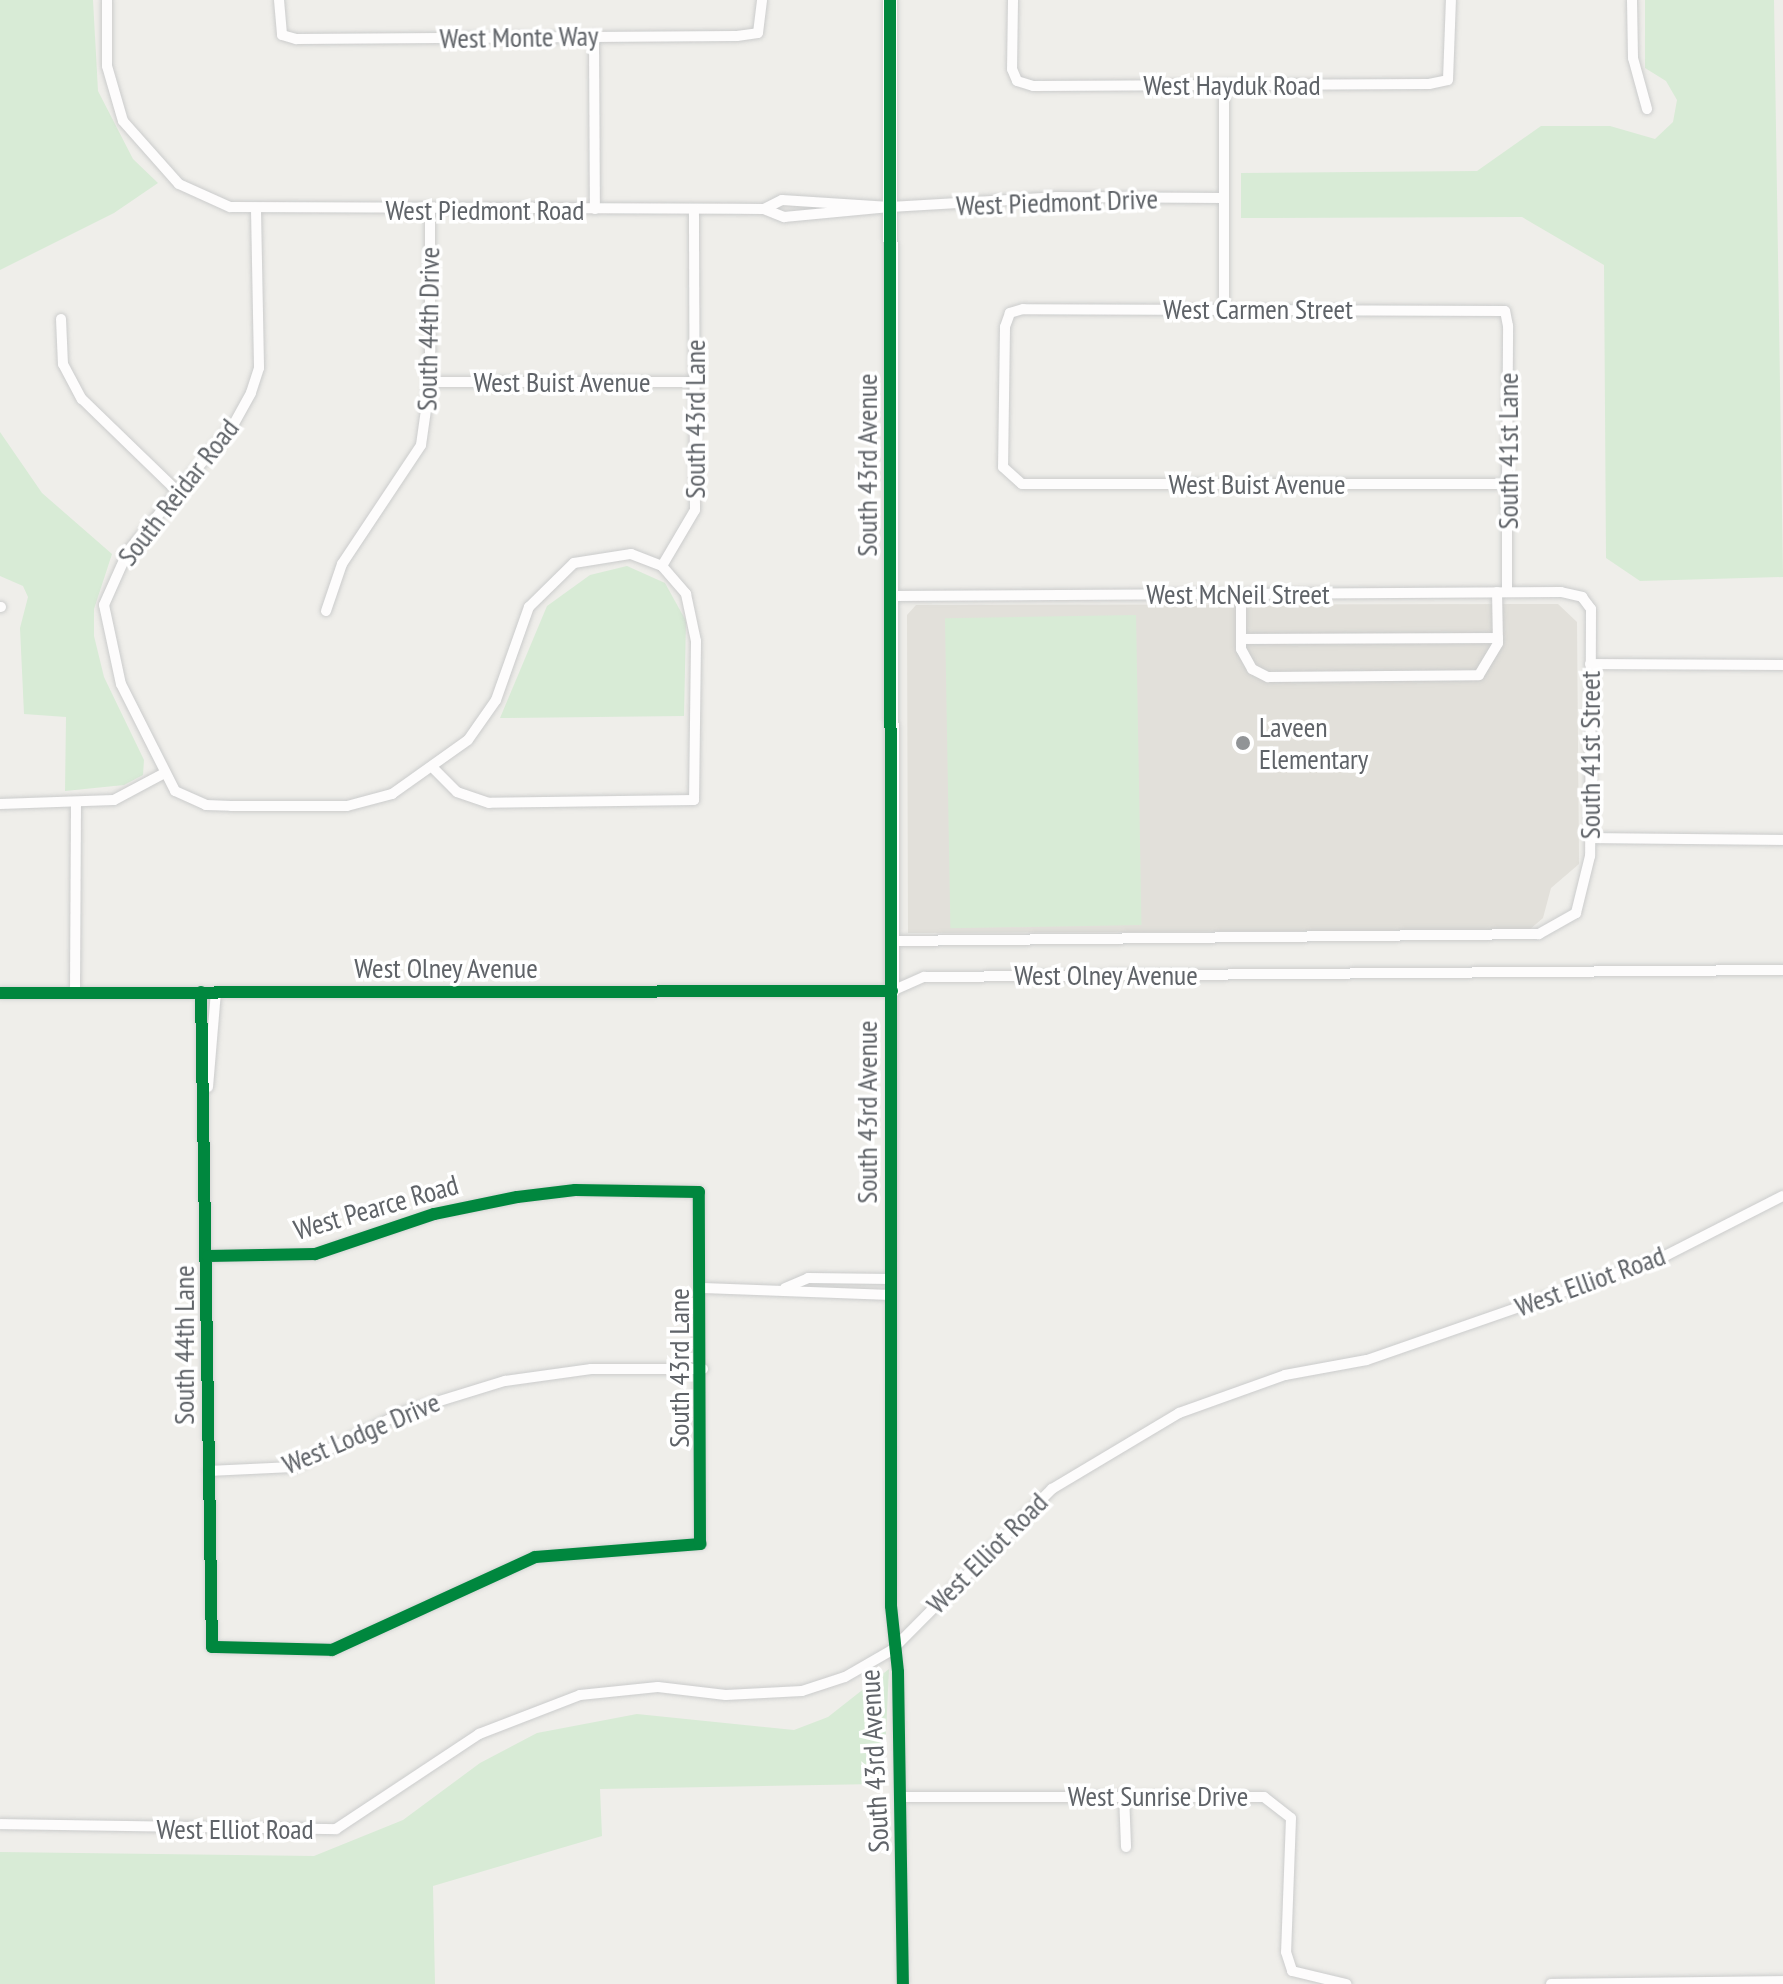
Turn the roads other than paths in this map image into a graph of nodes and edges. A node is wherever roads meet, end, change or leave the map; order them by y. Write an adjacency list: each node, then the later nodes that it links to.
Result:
1 (107, 0): 16 (street, West Piedmont Road)
2 (279, 0): 8 (street, West Monte Way)
3 (762, 0): 8 (street, West Monte Way)
4 (890, 0): 12 (street, South 43rd Avenue)
5 (1013, 0): 9 (street, West Hayduk Road)
6 (1451, 0): 9 (street, West Hayduk Road)
7 (1632, 0): 10 (street)
8 (594, 36): 13 (street)
9 (1224, 85): 11 (street)
10 (1647, 109)
11 (1224, 198): 12 (street, West Piedmont Drive); 18 (street)
12 (890, 207): 15 (street, West Piedmont Drive); 15 (street, West Piedmont Drive); 29 (street, South 43rd Avenue)
13 (595, 209): 14 (street, West Piedmont Road); 17 (street, West Piedmont Road)
14 (694, 209): 15 (street, West Piedmont Road); 22 (street, South 43rd Lane)
15 (764, 209)
16 (256, 210): 17 (street, West Piedmont Road); 25 (street, South Reidar Road)
17 (430, 211): 21 (street, South 44th Drive)
18 (1224, 309): 19 (street, West Carmen Street); 23 (street, West Carmen Street)
19 (1505, 311): 24 (street, South 41st Lane)
20 (61, 319): 25 (street)
21 (430, 382): 22 (street, West Buist Avenue); 31 (street, South 44th Drive)
22 (694, 382): 26 (street, South 43rd Lane)
23 (1008, 478): 24 (street, West Buist Avenue)
24 (1507, 484): 27 (street, South 41st Lane)
25 (176, 490): 37 (street, South Reidar Road)
26 (662, 566): 36 (street); 36 (street)
27 (1502, 592): 28 (street, West McNeil Street); 30 (street, West McNeil Street); 32 (street, South 41st Lane)
28 (1241, 594): 29 (street, West McNeil Street); 33 (street)
29 (892, 596): 42 (street, South 43rd Avenue)
30 (1582, 597): 34 (street, South 41st Street)
31 (326, 611)
32 (1498, 638): 33 (street); 33 (street)
33 (1241, 639)
34 (1590, 664): 35 (street); 40 (street, South 41st Street)
35 (1783, 665)
36 (435, 770): 37 (street, South Reidar Road)
37 (163, 774): 38 (street)
38 (76, 803): 39 (street); 45 (street)
39 (0, 804)
40 (1590, 838): 41 (street); 42 (street, South 41st Street)
41 (1783, 840)
42 (894, 941): 44 (street, South 43rd Avenue)
43 (1783, 970): 44 (street, West Olney Avenue)
44 (892, 991): 47 (street, West Olney Avenue); 56 (street, South 43rd Avenue)
45 (75, 992): 46 (street, West Olney Avenue); 48 (street, West Olney Avenue)
46 (201, 992): 47 (street, West Olney Avenue); 49 (street, South 44th Lane)
47 (216, 992): 50 (street, South 44th Lane)
48 (0, 993)
49 (201, 1043): 50 (street); 51 (street, South 44th Lane)
50 (215, 1043): 51 (street, South 44th Lane)
51 (208, 1087): 54 (street, South 44th Lane)
52 (699, 1192): 54 (street, West Pearce Road); 57 (street, South 43rd Lane)
53 (1783, 1196): 64 (street, West Elliot Road)
54 (208, 1256): 62 (street, South 44th Lane)
55 (833, 1278): 56 (street); 58 (street); 60 (street)
56 (891, 1279): 59 (street, South 43rd Avenue)
57 (703, 1288): 58 (street); 61 (street, South 43rd Lane)
58 (785, 1288): 60 (street)
59 (891, 1295): 60 (street); 64 (street, South 43rd Avenue)
60 (833, 1297)
61 (703, 1369): 62 (street, West Lodge Drive); 63 (street, South 43rd Lane)
62 (208, 1471): 63 (street, South 44th Lane)
63 (212, 1647)
64 (892, 1650): 66 (street, South 43rd Avenue); 67 (street, West Elliot Road)
65 (1124, 1794): 66 (street, West Sunrise Drive); 68 (street); 71 (street, West Sunrise Drive)
66 (901, 1797): 70 (street, South 43rd Avenue)
67 (0, 1824)
68 (1126, 1847)
69 (1783, 1981): 72 (street)
70 (903, 1984)
71 (1346, 1984)
72 (1551, 1984)

